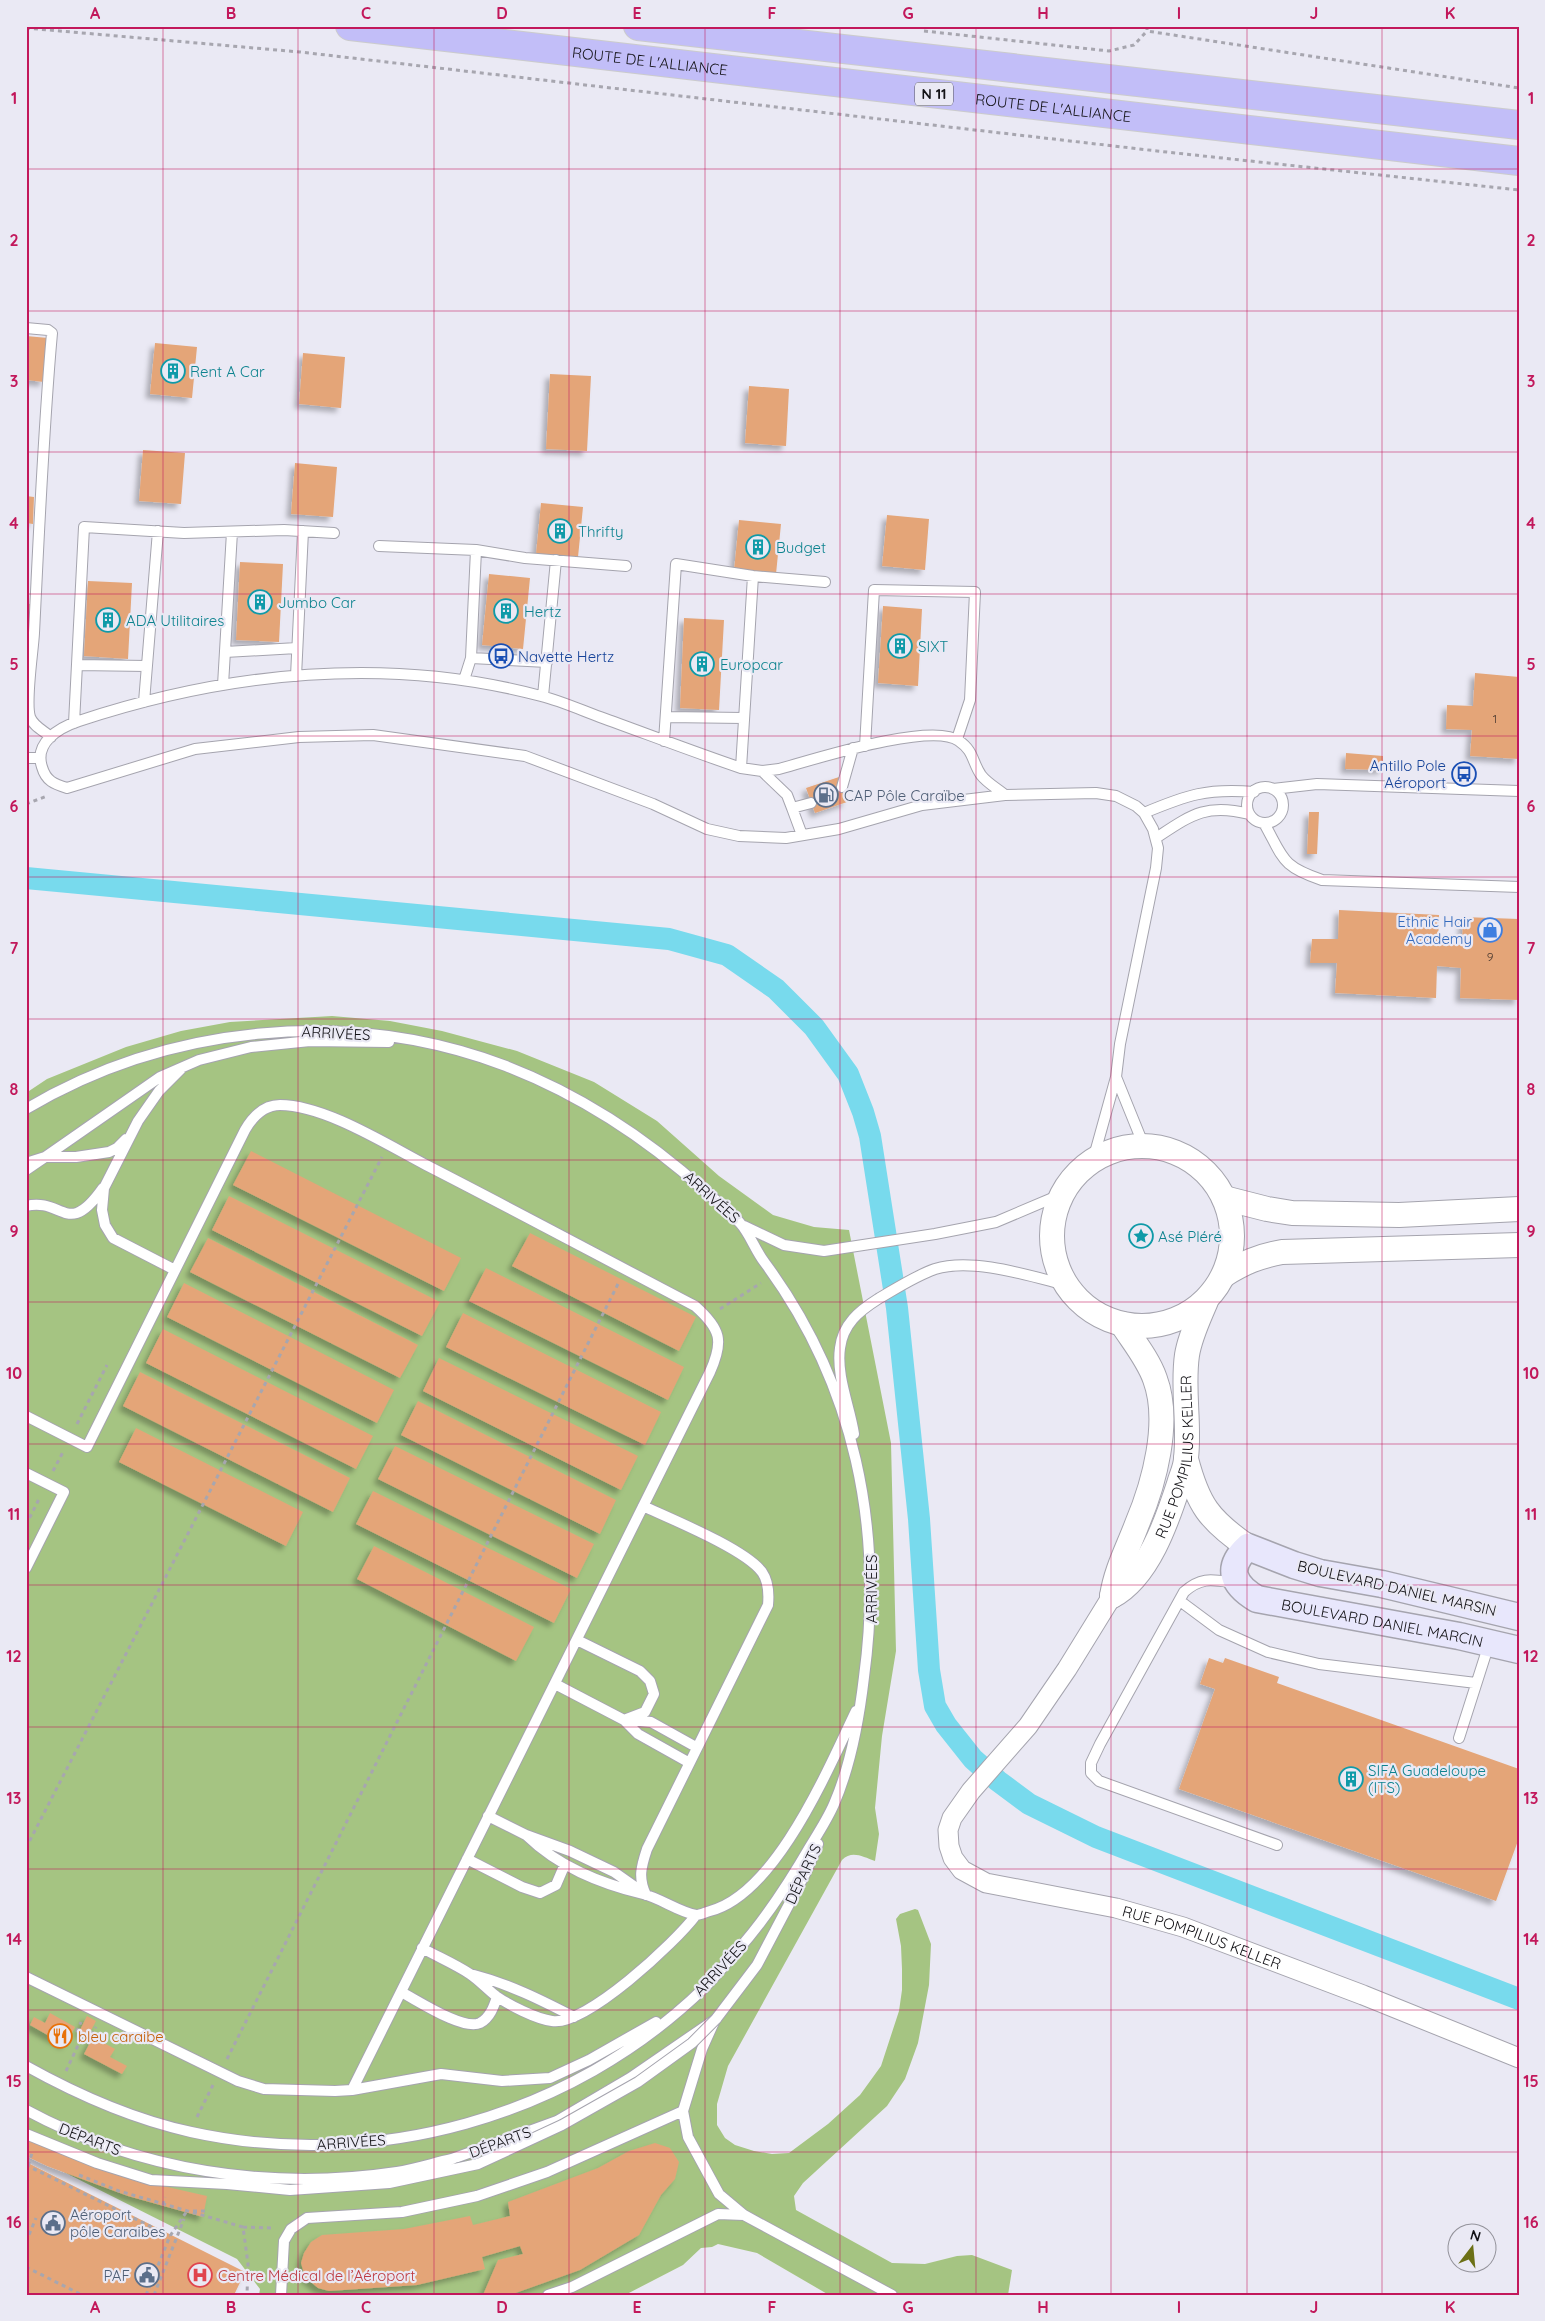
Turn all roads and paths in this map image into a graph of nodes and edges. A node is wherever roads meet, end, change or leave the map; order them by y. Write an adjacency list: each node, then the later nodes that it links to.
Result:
1 (350, 26): 9 (highway, ROUTE DE L'ALLIANCE / N 11)
2 (638, 26): 8 (highway, N 11)
3 (1147, 26): 6 (path)
4 (26, 28): 10 (path)
5 (917, 30): 6 (path)
6 (1147, 31): 7 (path)
7 (1519, 88)
8 (1519, 125)
9 (1519, 161)
10 (1519, 190)
11 (26, 328): 31 (lane)
12 (303, 531): 14 (lane); 15 (lane); 22 (lane)
13 (158, 532): 14 (lane); 26 (lane); 27 (lane)
14 (232, 532): 23 (lane)
15 (334, 533)
16 (379, 546): 17 (lane)
17 (476, 550): 18 (lane); 24 (lane)
18 (556, 560): 19 (lane); 25 (lane)
19 (626, 566)
20 (753, 576): 21 (lane); 34 (lane); 35 (lane)
21 (825, 582)
22 (297, 648): 23 (lane); 28 (lane)
23 (225, 652): 30 (lane)
24 (470, 658): 25 (lane); 29 (lane)
25 (548, 662): 32 (lane)
26 (77, 665): 27 (lane); 36 (lane)
27 (146, 666): 33 (lane)
28 (296, 676): 29 (lane); 30 (lane)
29 (464, 680): 32 (lane)
30 (223, 685): 33 (lane)
31 (28, 691): 37 (lane)
32 (543, 696): 39 (lane)
33 (144, 702): 36 (lane)
34 (666, 717): 35 (lane); 39 (lane)
35 (744, 718): 44 (lane)
36 (74, 723): 37 (lane)
37 (51, 737): 43 (lane)
38 (957, 739): 40 (lane); 40 (lane); 50 (lane)
39 (664, 741): 44 (lane)
40 (865, 746): 41 (lane)
41 (853, 748): 45 (lane); 46 (lane)
42 (26, 758): 43 (lane)
43 (39, 758): 56 (lane)
44 (741, 768): 45 (lane)
45 (762, 771): 52 (lane)
46 (842, 787)
47 (1273, 789): 48 (lane); 49 (lane); 55 (lane)
48 (1519, 791)
49 (1254, 792): 53 (lane); 54 (lane)
50 (1005, 795): 53 (lane); 56 (lane)
51 (811, 803): 52 (lane)
52 (792, 808): 56 (lane)
53 (1144, 814): 57 (lane)
54 (1249, 814): 55 (lane); 57 (lane)
55 (1264, 823): 58 (lane)
56 (802, 835)
57 (1156, 838): 61 (lane)
58 (1519, 887)
59 (428, 1043): 60 (lane); 62 (lane, ARRIVÉES); 75 (lane, ARRIVÉES)
60 (183, 1067): 63 (lane); 66 (lane)
61 (1116, 1077): 65 (lane); 67 (lane)
62 (26, 1109)
63 (131, 1134): 66 (lane); 70 (lane)
64 (388, 1145): 77 (lane); 78 (lane); 110 (path)
65 (1144, 1146): 67 (street); 72 (street)
66 (44, 1156): 68 (lane); 69 (lane)
67 (1093, 1160): 71 (street)
68 (26, 1163)
69 (26, 1170)
70 (104, 1188): 73 (lane); 77 (lane)
71 (1062, 1194): 75 (lane); 81 (street)
72 (1224, 1198): 74 (street); 80 (street)
73 (26, 1206)
74 (1519, 1209)
75 (743, 1226): 79 (lane, ARRIVÉES)
76 (1519, 1245): 80 (street)
77 (175, 1270): 85 (lane)
78 (626, 1270): 83 (lane); 126 (path)
79 (774, 1274): 83 (path); 88 (lane, ARRIVÉES)
80 (1224, 1275): 82 (street)
81 (1066, 1285): 84 (street); 88 (lane)
82 (1206, 1301): 84 (street); 86 (street, RUE POMPILIUS KELLER)
83 (707, 1317): 89 (lane)
84 (1122, 1324): 93 (street, RUE POMPILIUS KELLER)
85 (26, 1416)
86 (1186, 1459): 90 (street, BOULEVARD DANIEL MARSIN); 93 (street, RUE POMPILIUS KELLER)
87 (26, 1473): 91 (lane)
88 (862, 1482): 101 (lane, ARRIVÉES)
89 (643, 1506): 96 (lane); 104 (lane)
90 (1248, 1547): 92 (main road); 95 (main road, BOULEVARD DANIEL MARSIN)
91 (26, 1568)
92 (1242, 1588): 94 (lane); 97 (main road, BOULEVARD DANIEL MARCIN)
93 (1112, 1596): 124 (street, RUE POMPILIUS KELLER)
94 (1180, 1601): 99 (lane); 109 (lane)
95 (1519, 1617)
96 (577, 1640): 100 (lane); 102 (lane)
97 (1489, 1643): 98 (main road, BOULEVARD DANIEL MARCIN); 99 (lane)
98 (1519, 1650)
99 (1476, 1683): 103 (lane)
100 (555, 1684): 102 (lane); 107 (lane)
101 (862, 1699): 106 (lane, ARRIVÉES); 114 (lane)
102 (624, 1720): 104 (lane); 105 (lane)
103 (1459, 1738)
104 (696, 1747): 105 (lane)
105 (688, 1762): 113 (lane)
106 (832, 1810): 120 (lane, ARRIVÉES); 123 (lane, DÉPARTS)
107 (488, 1816): 108 (lane); 111 (lane)
108 (526, 1835): 112 (lane); 113 (lane)
109 (1277, 1845)
110 (26, 1848)
111 (467, 1859): 112 (lane); 115 (lane)
112 (565, 1864): 113 (lane)
113 (646, 1895): 114 (lane)
114 (696, 1915): 122 (lane)
115 (422, 1948): 116 (lane); 118 (lane)
116 (470, 1974): 119 (lane); 122 (lane)
117 (26, 1977): 121 (lane)
118 (401, 1992): 119 (lane); 128 (lane)
119 (497, 1997): 122 (lane)
120 (683, 2006): 128 (lane); 131 (lane, ARRIVÉES)
121 (96, 2011): 126 (lane); 127 (path)
122 (574, 2017)
123 (716, 2019): 129 (lane, DÉPARTS, bridge); 130 (lane); 132 (lane, bridge)
124 (1519, 2058)
125 (26, 2066): 127 (lane, ARRIVÉES)
126 (220, 2073): 128 (lane); 131 (path)
127 (59, 2085): 131 (lane, ARRIVÉES)
128 (352, 2090)
129 (26, 2110)
130 (683, 2111): 141 (lane); 144 (lane)
131 (190, 2132)
132 (26, 2134)
133 (31, 2153): 134 (path)
134 (28, 2166): 135 (path); 145 (path)
135 (26, 2173)
136 (166, 2196): 137 (path)
137 (163, 2205)
138 (187, 2211): 139 (path); 145 (path); 150 (path)
139 (207, 2211)
140 (204, 2215): 143 (path)
141 (744, 2215): 153 (lane); 154 (lane)
142 (36, 2218): 146 (path)
143 (243, 2227): 144 (path); 151 (path)
144 (291, 2229): 152 (lane)
145 (170, 2236): 149 (path)
146 (26, 2242)
147 (26, 2268): 148 (path)
148 (82, 2295)
149 (146, 2295)
150 (154, 2295)
151 (247, 2295)
152 (281, 2295)
153 (548, 2295)
154 (892, 2295)

